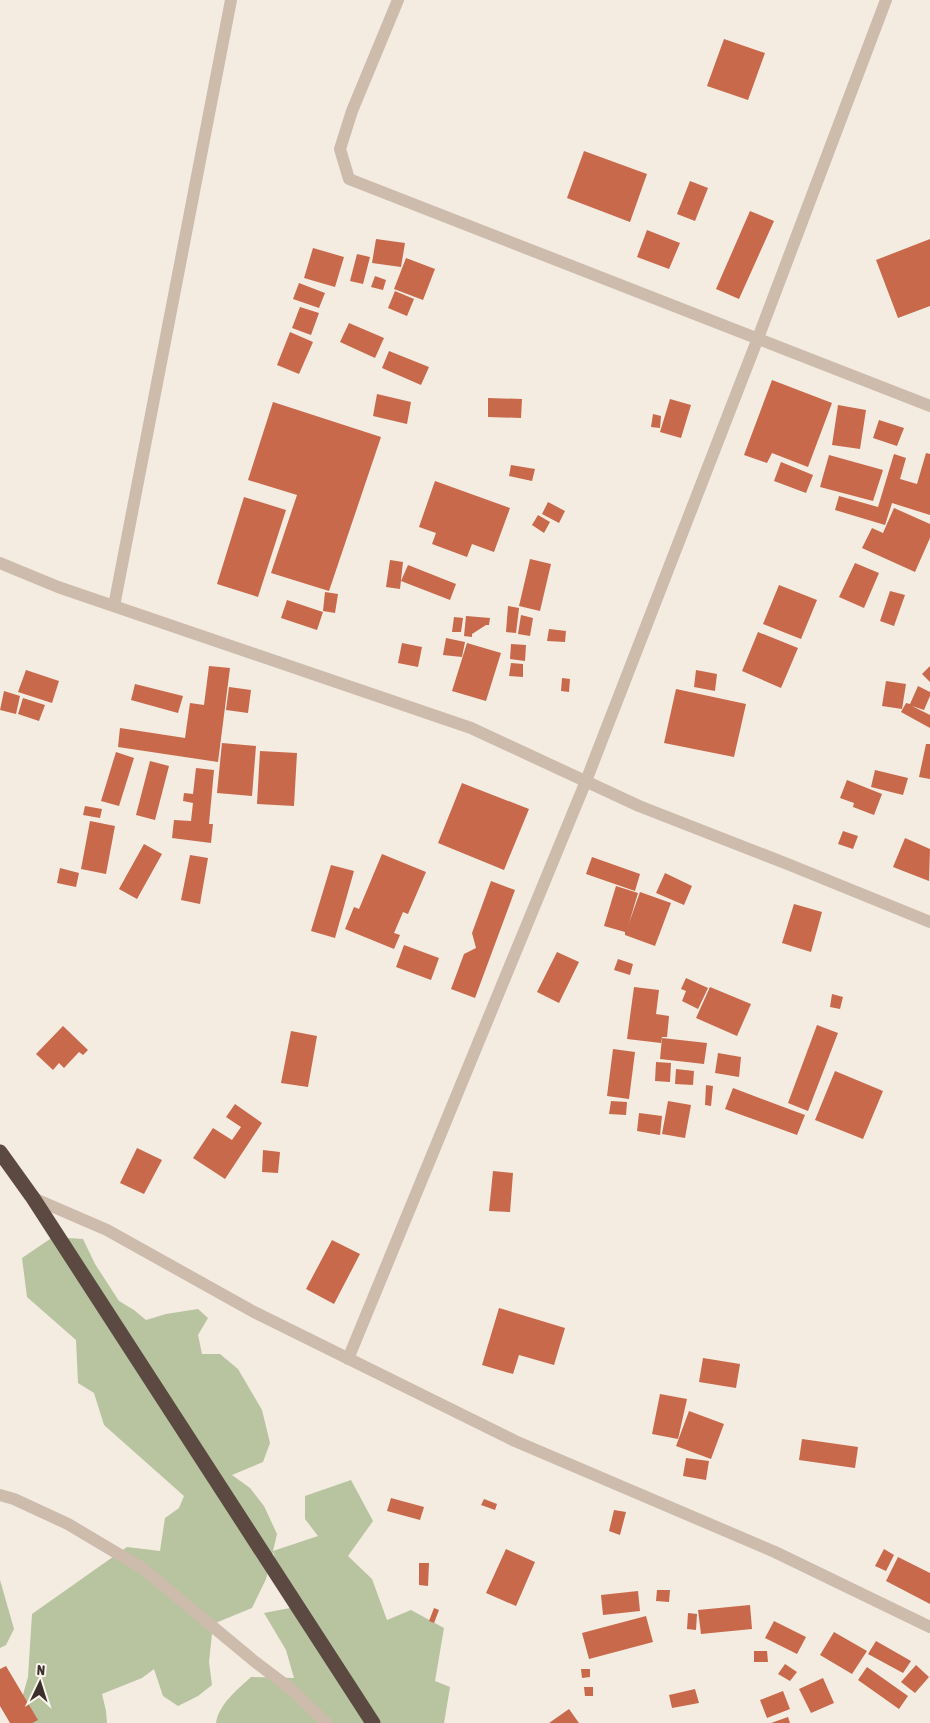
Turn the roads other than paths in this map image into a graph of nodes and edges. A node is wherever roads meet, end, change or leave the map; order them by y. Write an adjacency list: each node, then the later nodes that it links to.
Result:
1 (231, 0): 7 (street)
2 (398, 0): 4 (street)
3 (886, 0): 4 (street)
4 (758, 338): 5 (street); 8 (street)
5 (930, 406)
6 (0, 563): 7 (street)
7 (114, 606): 8 (street)
8 (586, 781): 9 (street); 12 (street)
9 (930, 922)
10 (0, 1152): 11 (highway)
11 (33, 1198): 12 (street); 15 (highway)
12 (348, 1359): 14 (street)
13 (0, 1495): 16 (street)
14 (930, 1626)
15 (368, 1722)
16 (326, 1723)

